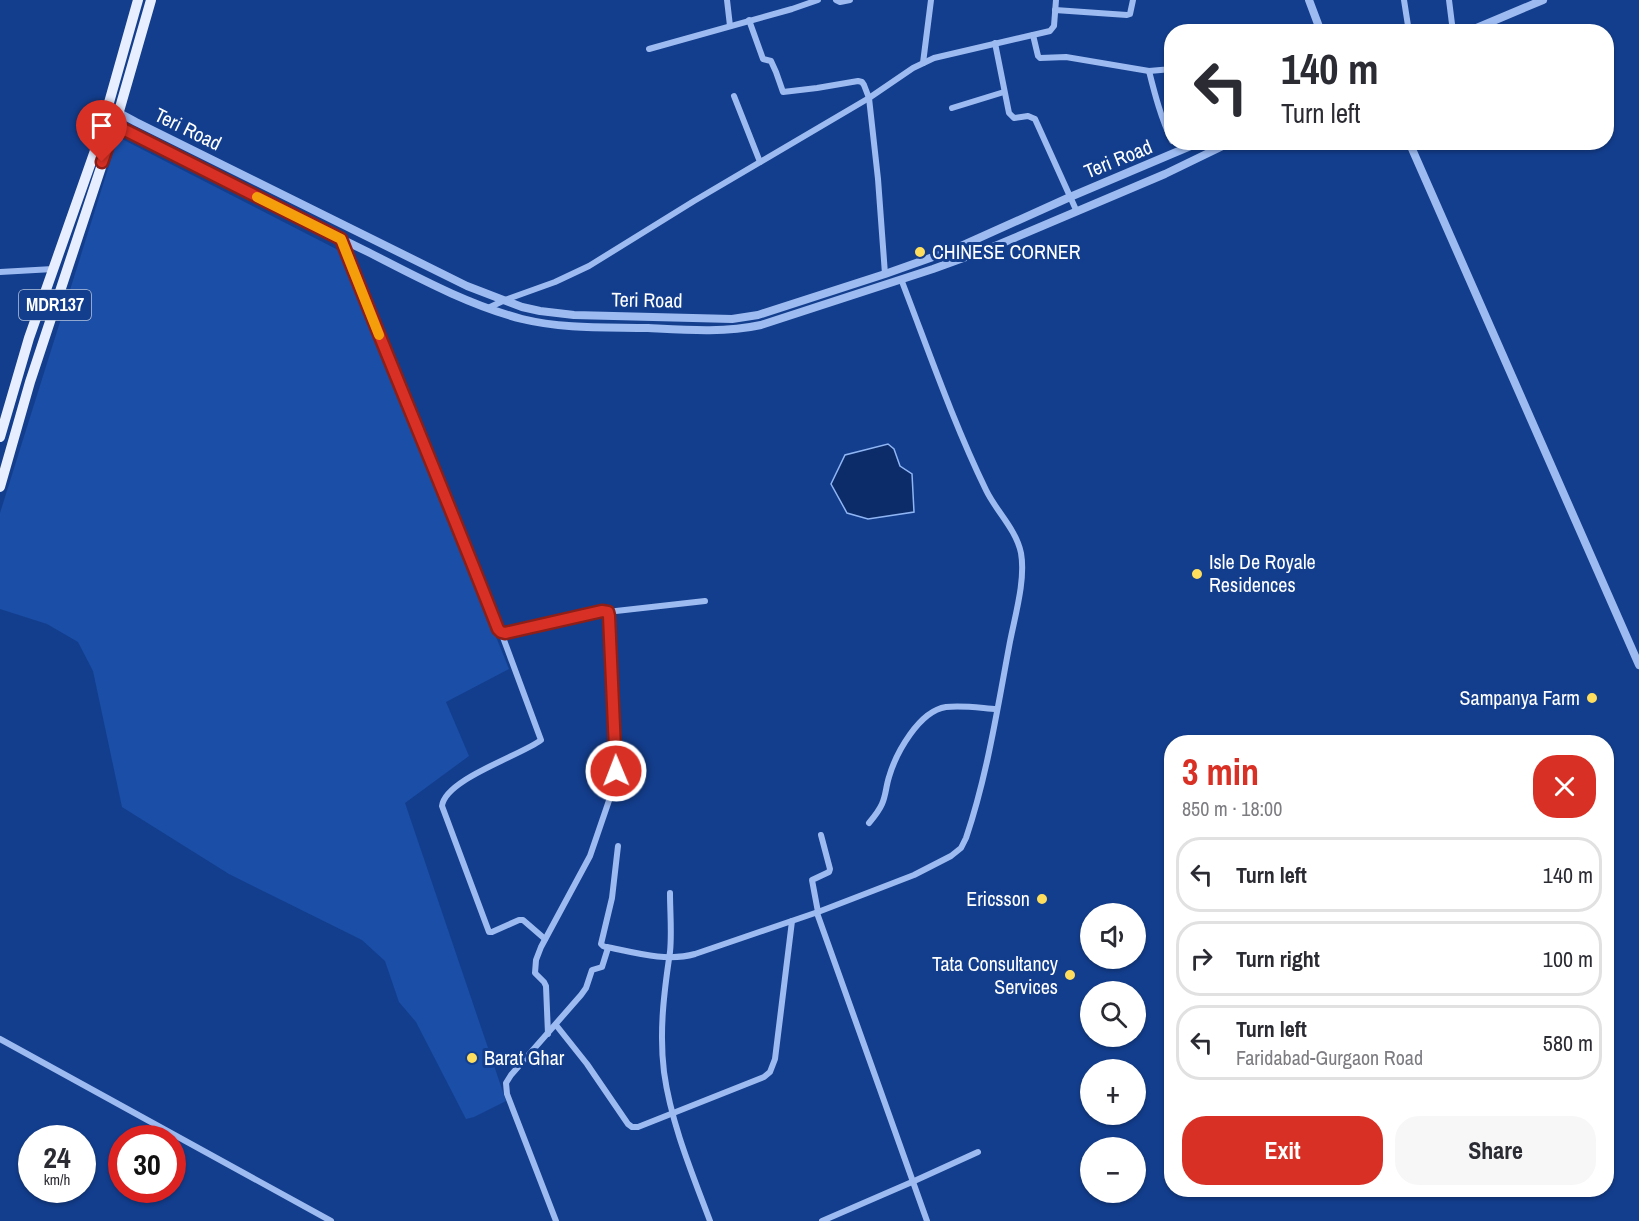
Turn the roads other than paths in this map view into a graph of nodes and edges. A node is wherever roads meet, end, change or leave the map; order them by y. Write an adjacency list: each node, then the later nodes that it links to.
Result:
1 (138, 0): 32 (main road, MDR137)
2 (151, 0): 34 (main road, MDR137)
3 (727, 0): 22 (street)
4 (818, 0): 17 (street)
5 (836, 0): 6 (street)
6 (850, 0)
7 (931, 0): 26 (street)
8 (1056, 0): 16 (street)
9 (1133, 0): 16 (street)
10 (1309, 0): 18 (street)
11 (1404, 0): 19 (street)
12 (1449, 0): 20 (street)
13 (1518, 0): 15 (street)
14 (1543, 0): 15 (street)
15 (1520, 9): 21 (street)
16 (1055, 10): 23 (street)
17 (749, 20): 22 (street); 31 (street)
18 (1319, 24)
19 (1408, 24)
20 (1452, 24)
21 (1485, 24)
22 (730, 26): 25 (street)
23 (1033, 34): 24 (street); 28 (street)
24 (995, 43): 26 (street); 29 (street)
25 (649, 49)
26 (923, 63): 31 (street)
27 (1164, 69): 28 (street)
28 (1149, 70): 36 (street)
29 (1004, 92): 33 (street); 43 (street)
30 (734, 96): 42 (street)
31 (869, 98): 42 (street); 48 (street)
32 (108, 106): 34 (street, Teri Road); 35 (main road, MDR137)
33 (952, 108)
34 (118, 113): 35 (main road, MDR137); 52 (street, Teri Road)
35 (109, 123): 45 (street); 46 (main road, MDR137); 55 (main road, MDR137)
36 (1164, 125)
37 (1176, 150): 41 (street)
38 (1183, 150): 41 (street, Teri Road)
39 (1214, 150): 44 (street)
40 (1413, 150): 59 (street)
41 (1177, 153): 43 (street, Teri Road)
42 (760, 162): 52 (street)
43 (1070, 197): 44 (street); 48 (street, Teri Road)
44 (1077, 212): 49 (street)
45 (341, 239): 53 (street); 58 (street)
46 (54, 269): 47 (street); 54 (main road, MDR137)
47 (0, 272)
48 (885, 274): 50 (street, Teri Road)
49 (901, 279): 51 (street); 60 (street)
50 (863, 281): 51 (street); 52 (street, Teri Road)
51 (867, 291): 53 (street)
52 (505, 300): 53 (street)
53 (488, 308)
54 (0, 437)
55 (0, 487)
56 (705, 601): 57 (street)
57 (608, 612): 58 (street); 67 (street)
58 (501, 632): 67 (street)
59 (1639, 665)
60 (997, 709): 61 (street); 65 (street)
61 (869, 823)
62 (821, 835): 65 (street)
63 (618, 846): 68 (street)
64 (670, 892): 69 (street)
65 (818, 913): 66 (street); 75 (street)
66 (792, 921): 69 (street); 73 (street)
67 (545, 939): 71 (street)
68 (607, 947): 69 (street); 70 (street)
69 (668, 958): 73 (street)
70 (556, 1025): 71 (street); 73 (street)
71 (548, 1034): 77 (street)
72 (0, 1039): 76 (street)
73 (673, 1114): 78 (street)
74 (978, 1152): 75 (street)
75 (912, 1182): 79 (street); 80 (street)
76 (331, 1221)
77 (556, 1221)
78 (710, 1221)
79 (822, 1221)
80 (927, 1221)

